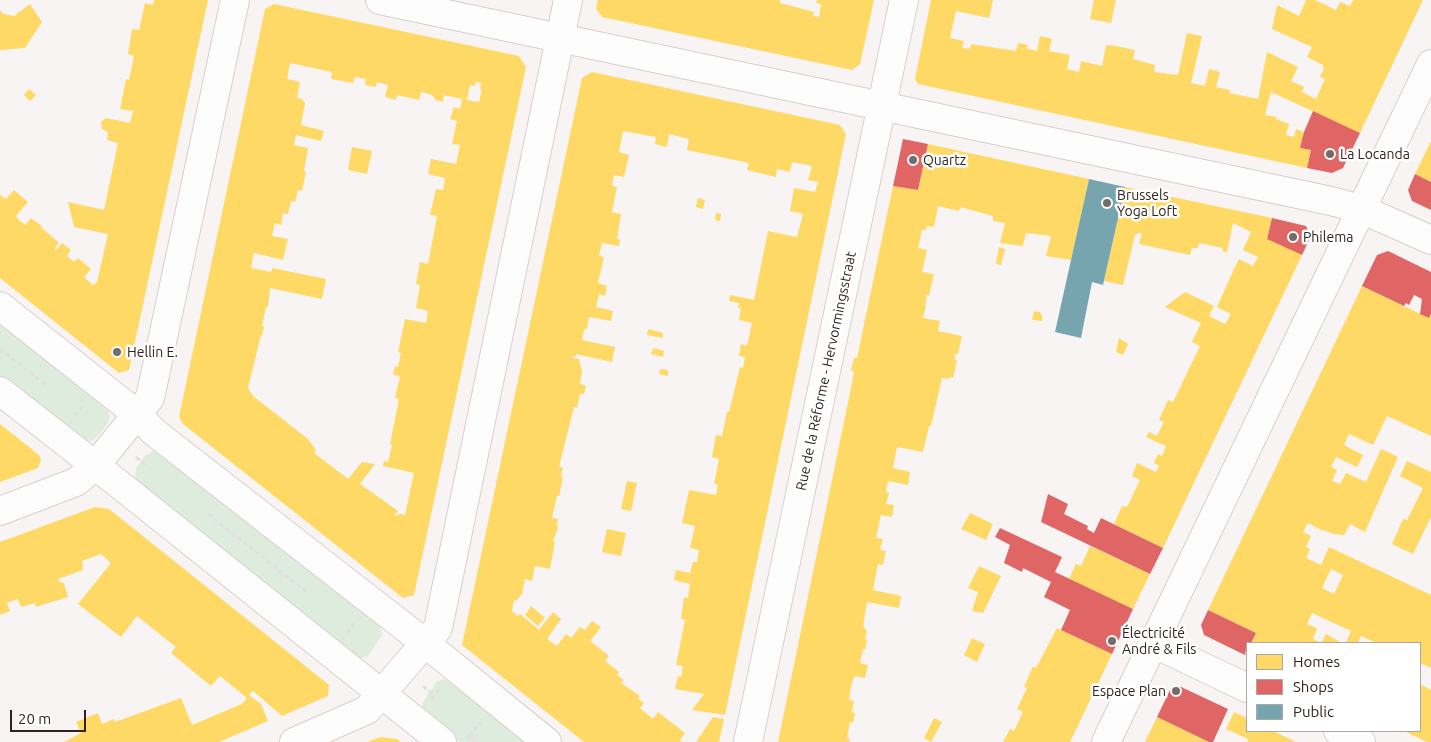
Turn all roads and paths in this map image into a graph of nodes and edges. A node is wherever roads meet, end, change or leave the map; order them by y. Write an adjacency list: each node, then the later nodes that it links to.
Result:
1 (236, 0): 17 (street)
2 (380, 0): 5 (street)
3 (568, 0): 5 (street)
4 (904, 0): 7 (street, Rue de la Réforme - Hervormingsstraat)
5 (560, 38): 7 (street); 33 (street)
6 (1431, 64): 8 (street)
7 (882, 106): 8 (street); 48 (street, Rue de la Réforme - Hervormingsstraat)
8 (1361, 209): 9 (street); 34 (street)
9 (1431, 240)
10 (0, 306): 17 (street)
11 (0, 349): 13 (path)
12 (50, 382): 13 (path)
13 (47, 386): 14 (path)
14 (44, 390)
15 (0, 391): 22 (street)
16 (85, 403): 18 (path)
17 (138, 416): 22 (street); 33 (street)
18 (72, 419)
19 (135, 456): 21 (path)
20 (149, 460): 21 (path)
21 (146, 465): 23 (path)
22 (95, 466): 24 (street); 38 (street)
23 (143, 469)
24 (0, 510)
25 (211, 510): 26 (path)
26 (208, 514): 27 (path); 29 (path)
27 (205, 518)
28 (311, 589): 29 (path)
29 (308, 594): 30 (path)
30 (304, 598)
31 (357, 619): 32 (path)
32 (344, 637)
33 (425, 643): 38 (street); 47 (street)
34 (1153, 643): 36 (street); 49 (street)
35 (423, 685): 39 (path)
36 (1246, 688)
37 (448, 692): 39 (path)
38 (381, 694): 43 (street); 45 (street)
39 (434, 695): 40 (path)
40 (428, 703)
41 (482, 719): 44 (path)
42 (1340, 732): 50 (street)
43 (452, 736): 44 (path)
44 (469, 736): 46 (path)
45 (294, 742)
46 (476, 742)
47 (547, 742)
48 (748, 742)
49 (1106, 742)
50 (1361, 742)

